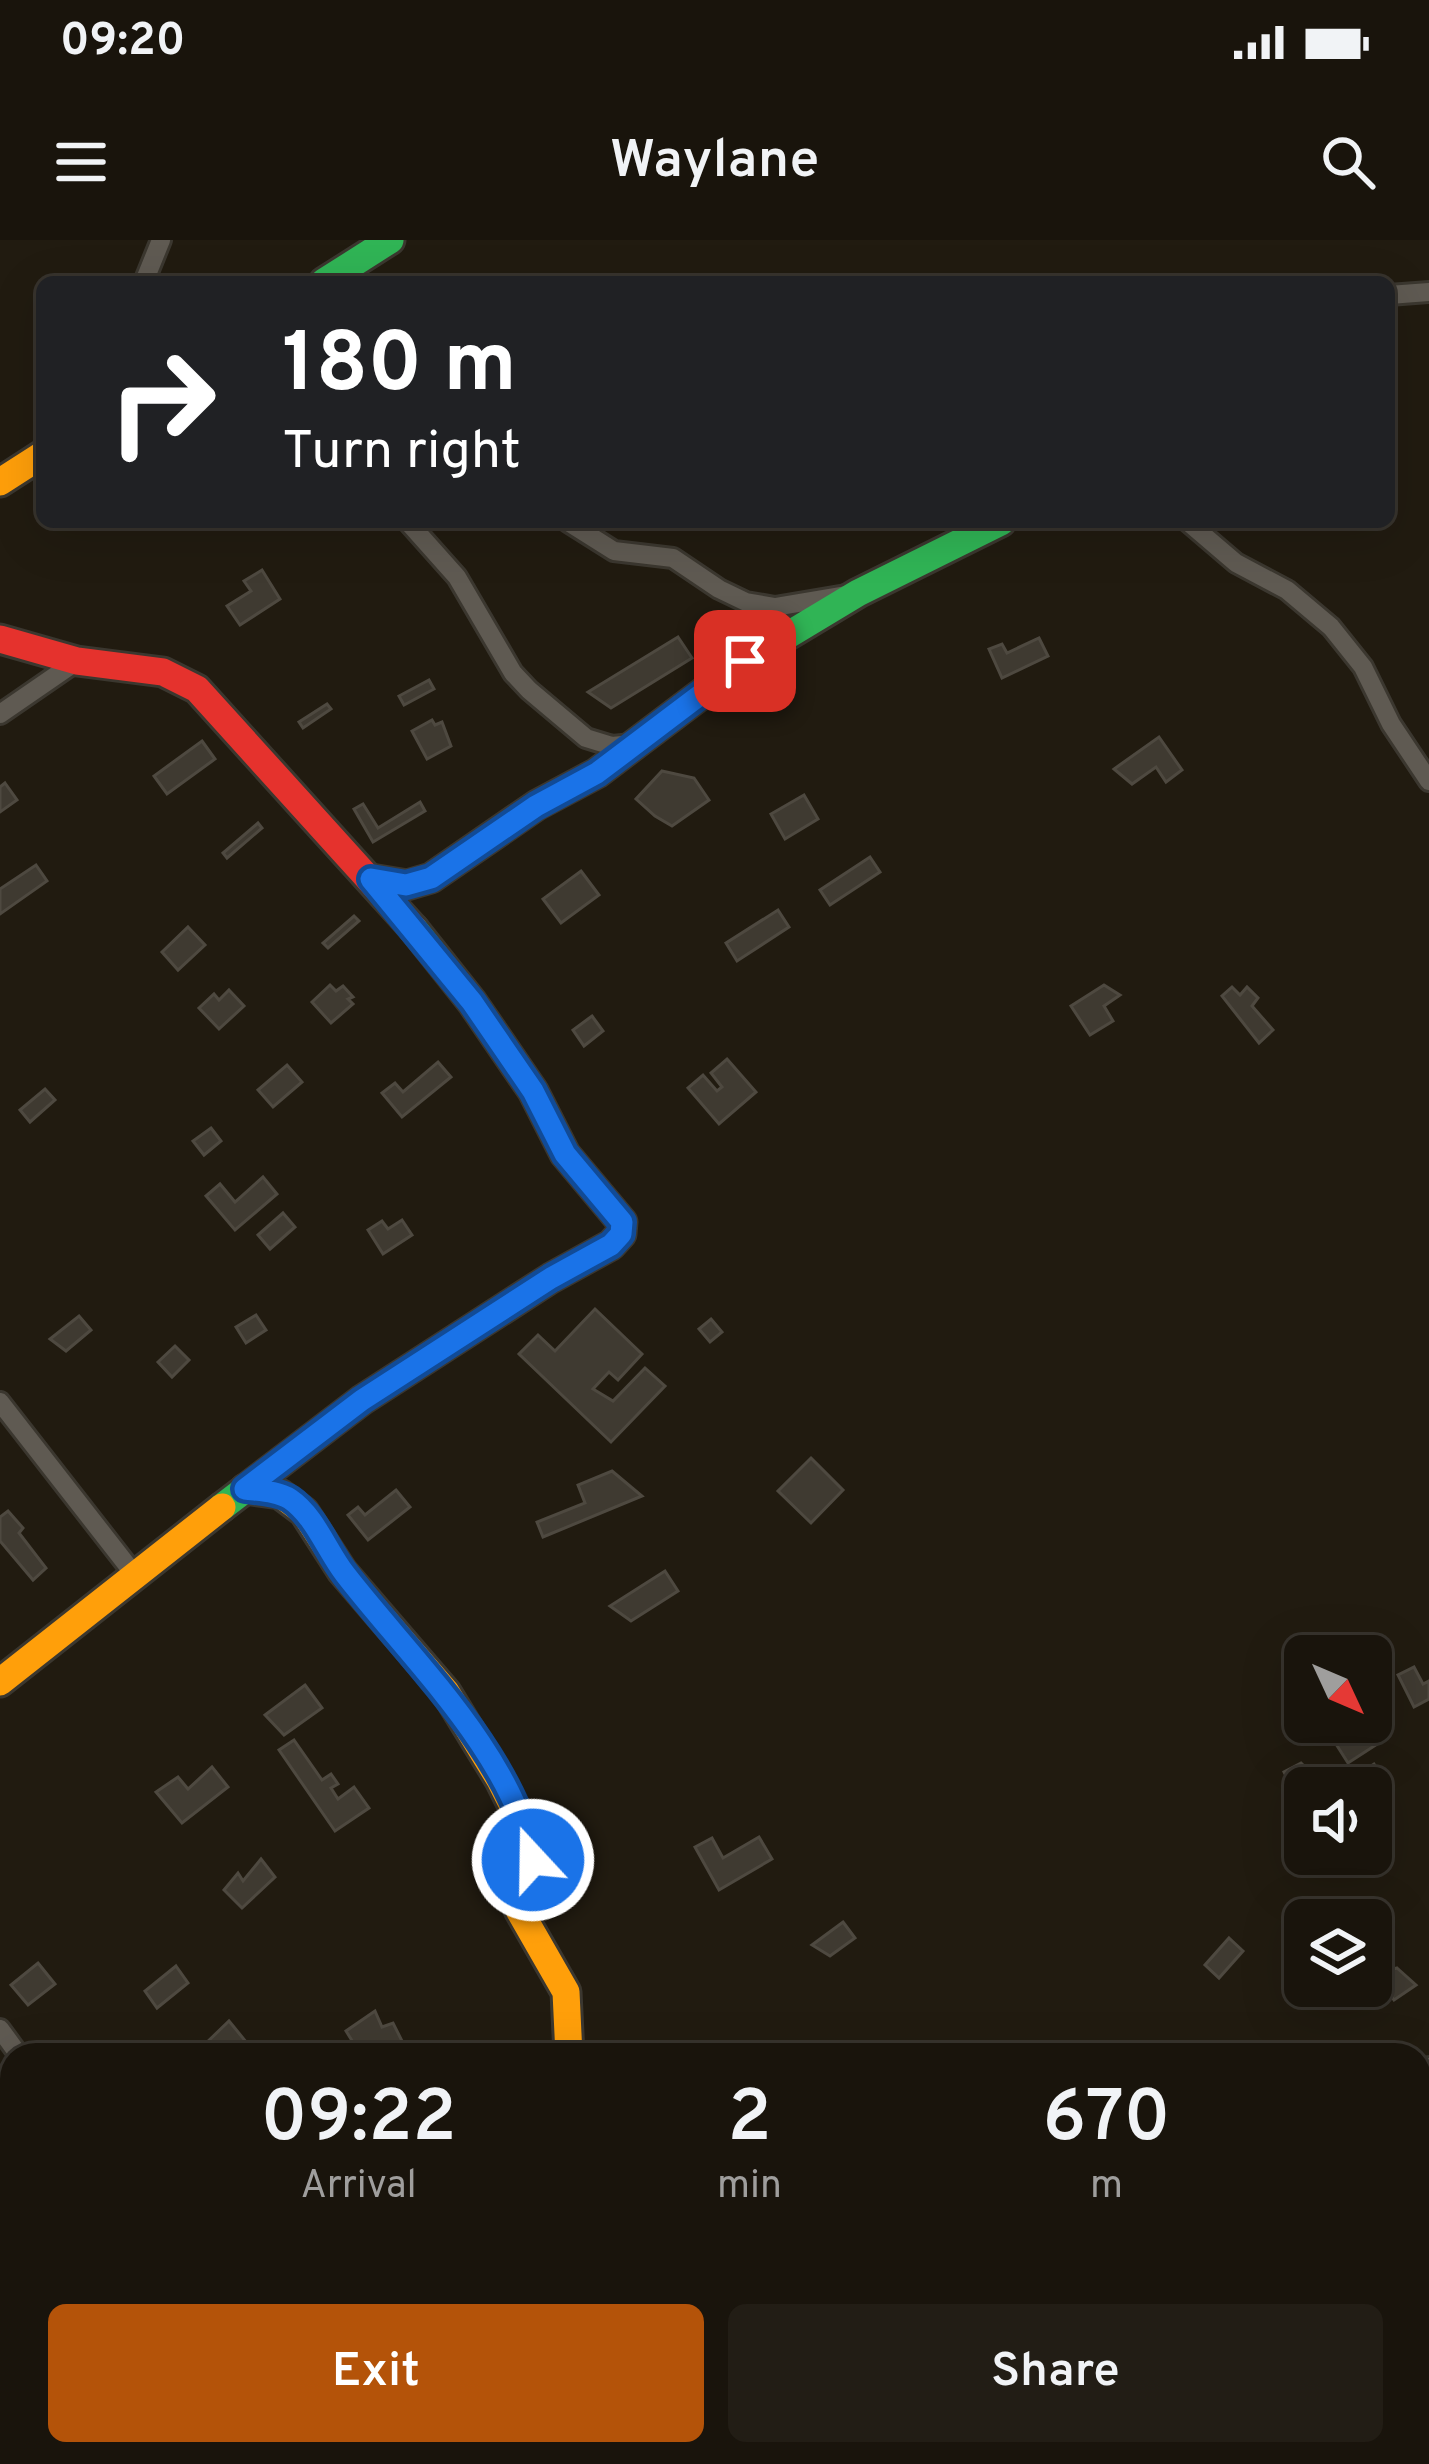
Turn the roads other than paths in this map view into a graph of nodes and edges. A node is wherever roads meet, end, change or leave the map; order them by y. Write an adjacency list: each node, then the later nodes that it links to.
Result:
1 (161, 240): 3 (street)
2 (390, 240): 4 (street)
3 (146, 276)
4 (333, 276)
5 (1429, 292): 6 (street)
6 (1395, 295)
7 (36, 461): 8 (street)
8 (0, 482)
9 (413, 528): 17 (street)
10 (578, 528): 13 (street)
11 (989, 528): 13 (street)
12 (1195, 528): 18 (street)
13 (858, 593): 17 (street)
14 (0, 639): 15 (street)
15 (77, 661): 16 (street); 19 (street)
16 (0, 714)
17 (634, 744): 19 (street)
18 (1429, 781)
19 (371, 879): 21 (street)
20 (0, 1402): 22 (street)
21 (245, 1489): 22 (street); 24 (street)
22 (134, 1574): 23 (street)
23 (0, 1682)
24 (568, 2043)

